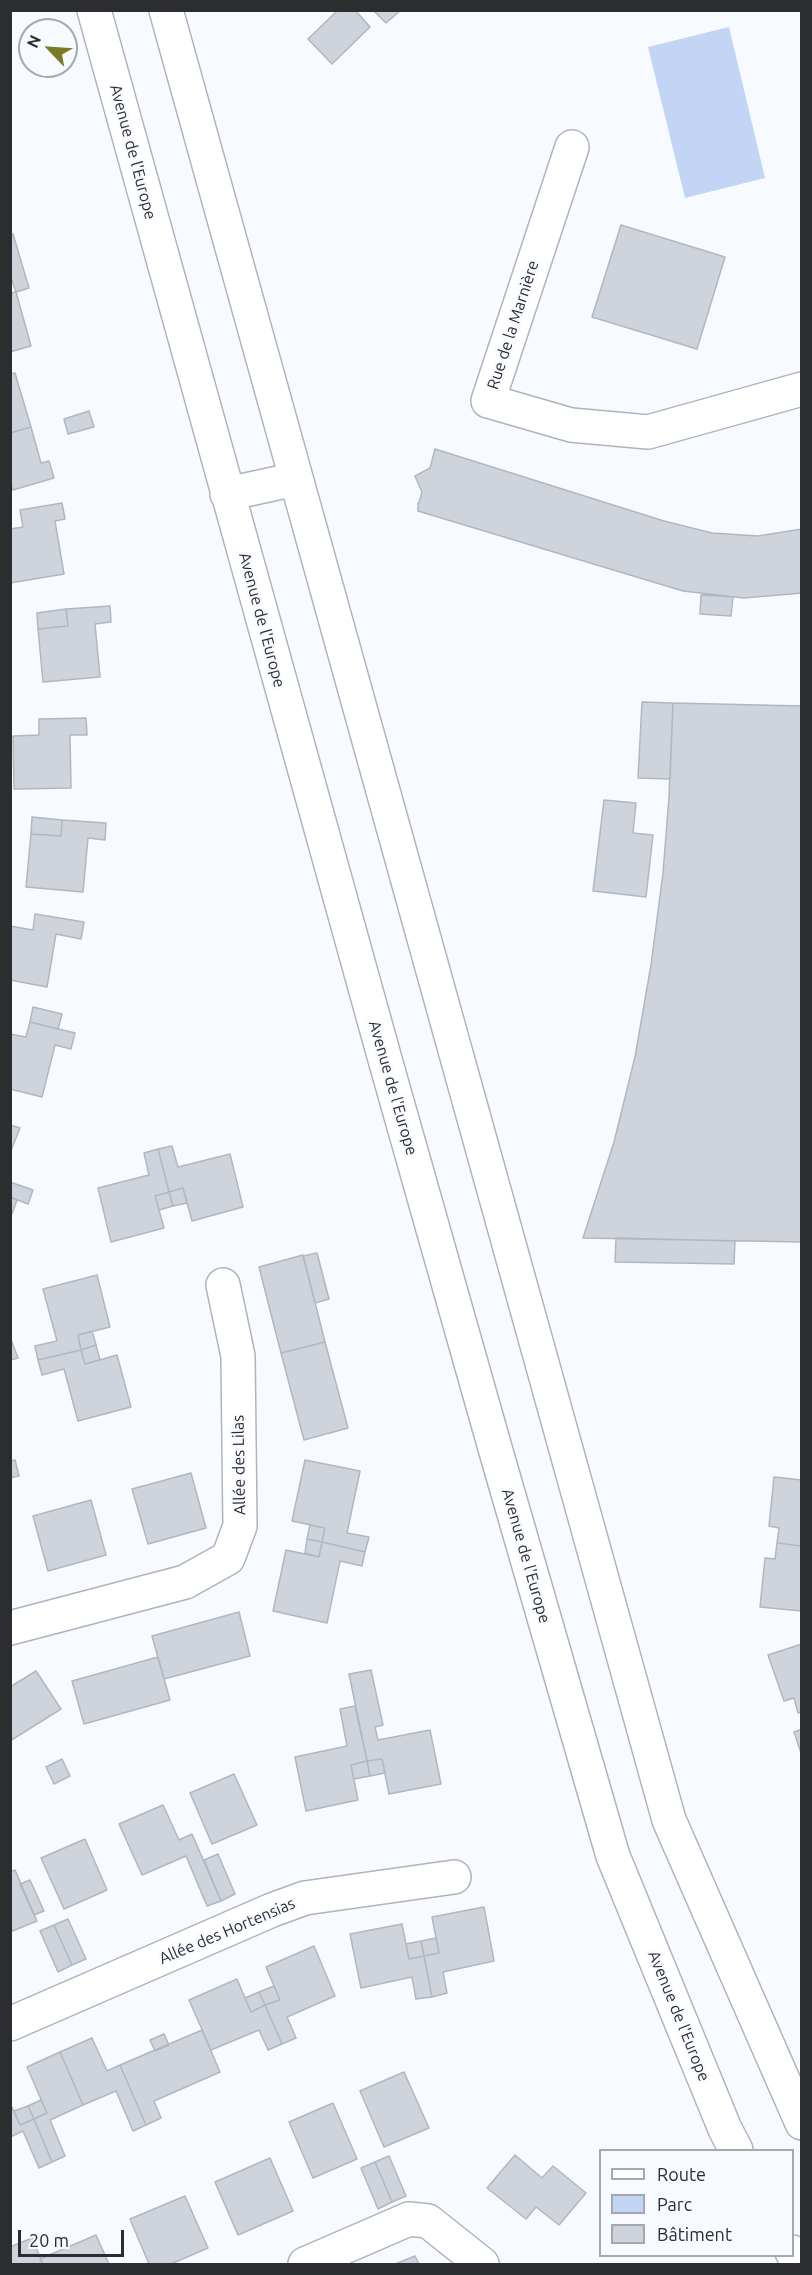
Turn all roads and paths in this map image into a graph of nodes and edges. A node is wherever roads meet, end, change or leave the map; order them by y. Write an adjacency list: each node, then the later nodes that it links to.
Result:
1 (94, 10): 6 (main road, Avenue de l'Europe)
2 (166, 10): 5 (main road)
3 (572, 147): 4 (main road, Rue de la Marnière)
4 (801, 389)
5 (296, 479): 6 (main road); 11 (main road)
6 (227, 494): 12 (main road, Avenue de l'Europe)
7 (223, 1285): 8 (main road, Allée des Lilas)
8 (10, 1628)
9 (454, 1877): 10 (main road, Allée des Hortensias)
10 (10, 2024)
11 (801, 2123)
12 (735, 2149)
13 (305, 2265): 14 (main road)
14 (482, 2265)

